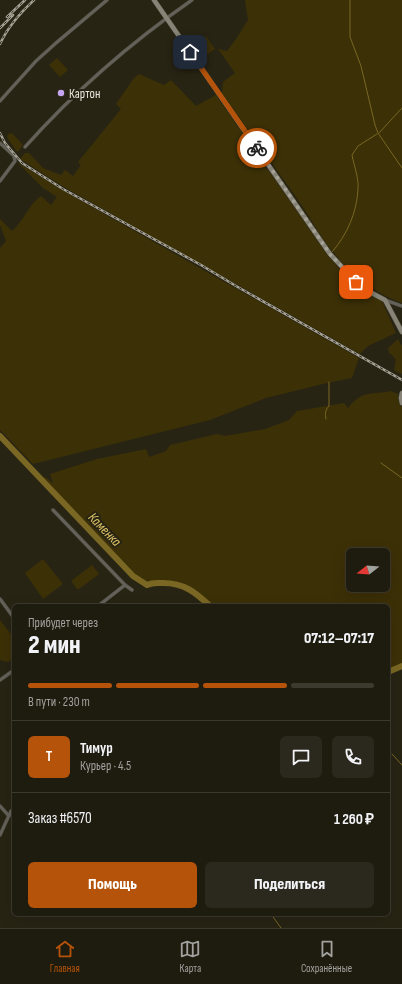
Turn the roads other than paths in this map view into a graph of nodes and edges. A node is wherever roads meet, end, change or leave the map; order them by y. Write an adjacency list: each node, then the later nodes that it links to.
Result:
1 (107, 0): 5 (street)
2 (154, 0): 4 (street)
3 (192, 0): 4 (street)
4 (166, 18): 7 (street); 9 (street)
5 (0, 101)
6 (0, 143): 8 (street)
7 (25, 147)
8 (0, 181)
9 (385, 300): 10 (street); 11 (street)
10 (402, 306)
11 (402, 332)
12 (402, 393): 13 (street)
13 (402, 403)
14 (53, 510): 15 (street)
15 (125, 585): 16 (street); 18 (street)
16 (132, 590)
17 (0, 599): 19 (street)
18 (101, 604)
19 (12, 615)
20 (12, 671): 21 (street)
21 (0, 680)
22 (0, 806): 24 (street)
23 (12, 811): 24 (street)
24 (9, 816): 25 (street)
25 (0, 835)

